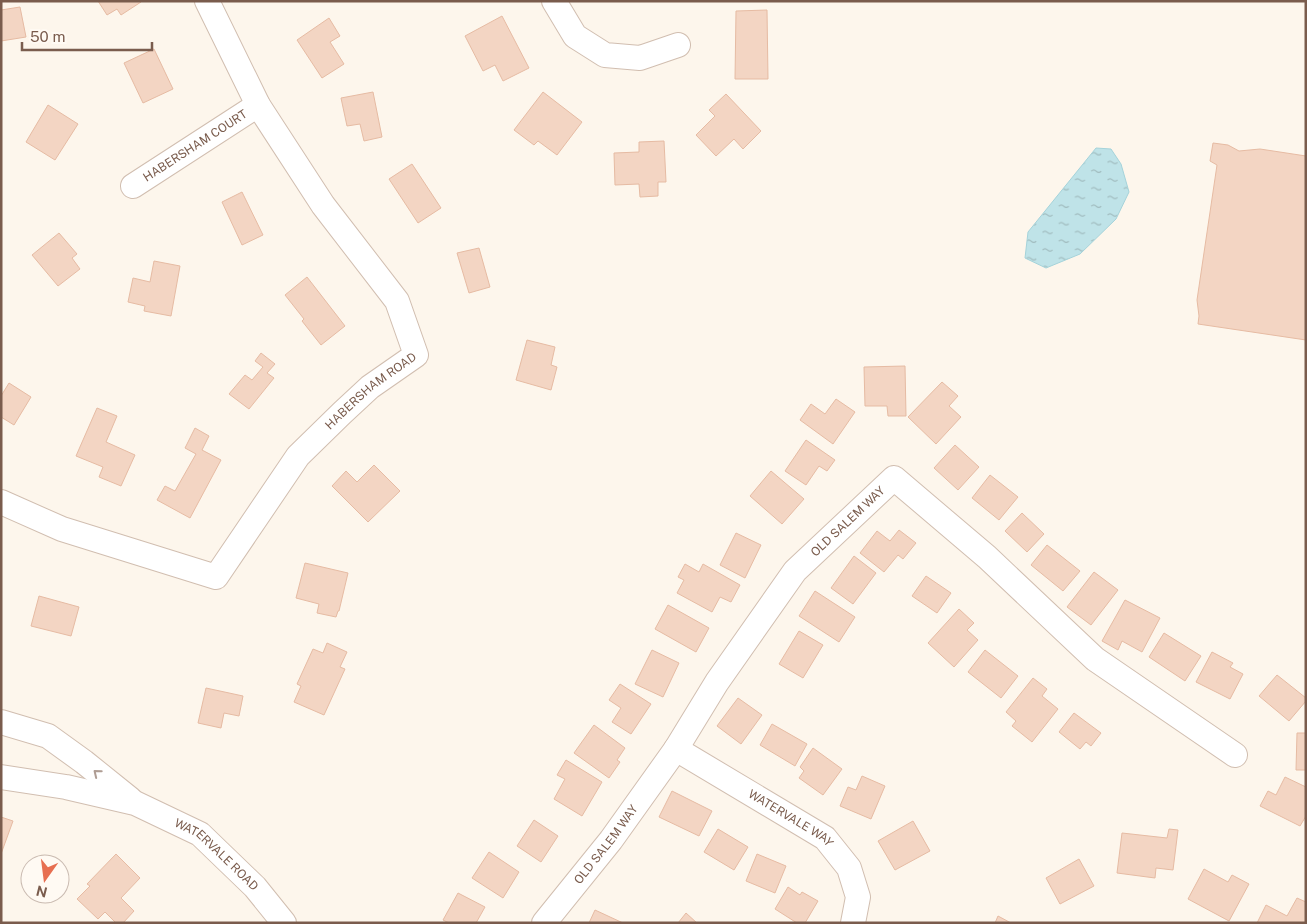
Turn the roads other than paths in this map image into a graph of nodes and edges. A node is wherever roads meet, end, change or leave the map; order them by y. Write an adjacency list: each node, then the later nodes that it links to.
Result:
1 (207, 1): 4 (street, HABERSHAM ROAD)
2 (554, 1): 3 (street)
3 (678, 45)
4 (258, 105): 5 (street, HABERSHAM COURT); 6 (street, HABERSHAM ROAD)
5 (133, 186)
6 (1, 502)
7 (1, 722): 11 (street, WATERVALE ROAD, one-way to 7)
8 (676, 749): 9 (street, OLD SALEM WAY); 13 (street, OLD SALEM WAY); 14 (street, WATERVALE WAY)
9 (1235, 755)
10 (1, 777): 11 (street, WATERVALE ROAD)
11 (135, 803): 12 (street, WATERVALE ROAD)
12 (284, 923)
13 (544, 923)
14 (853, 923)

